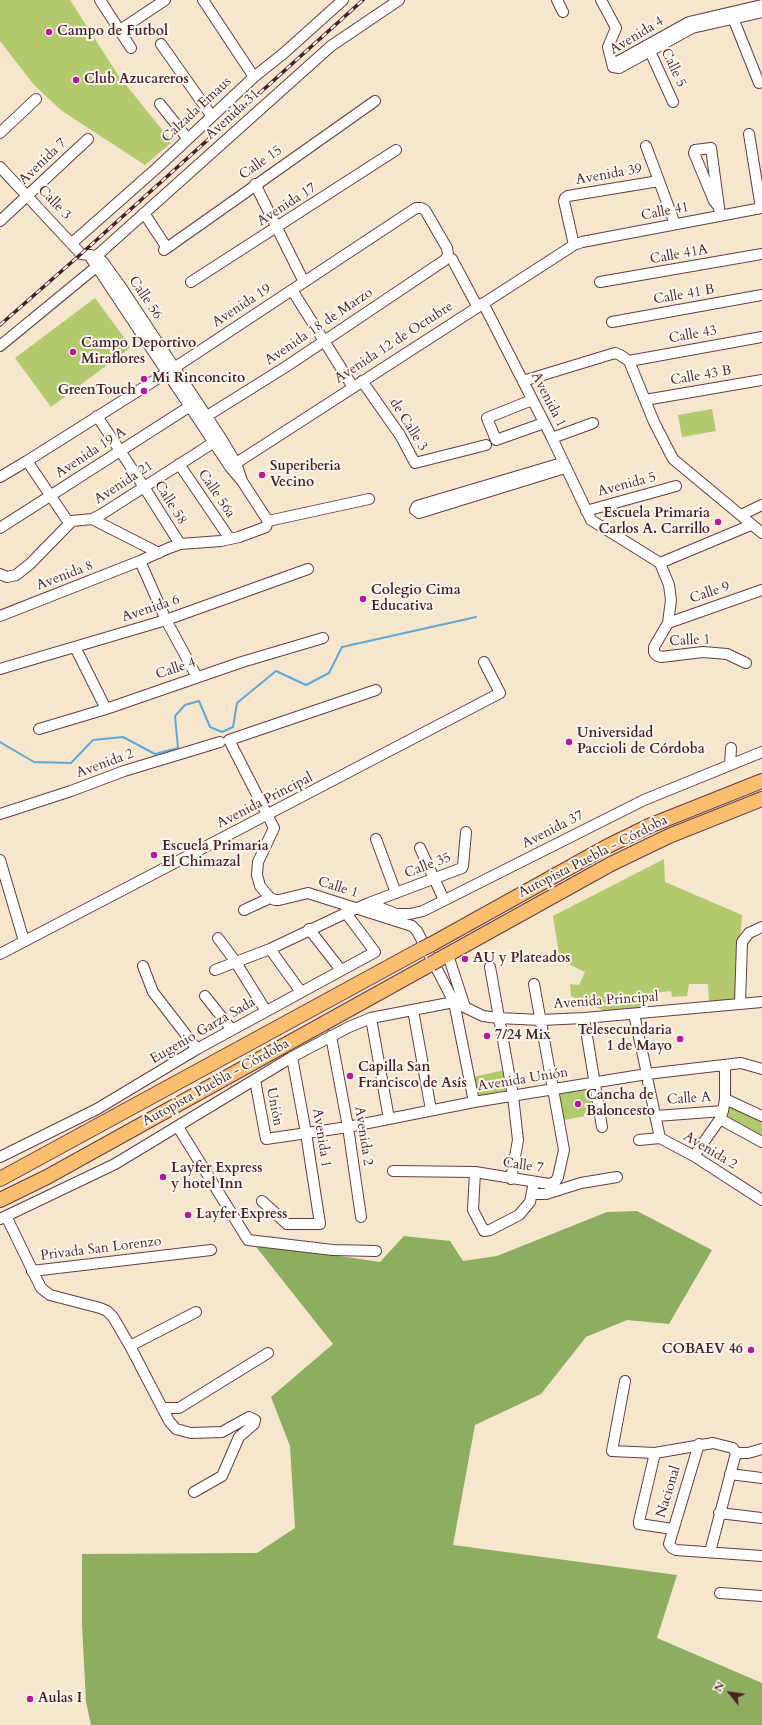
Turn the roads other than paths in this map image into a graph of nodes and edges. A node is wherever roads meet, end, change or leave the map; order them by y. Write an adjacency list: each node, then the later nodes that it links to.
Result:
1 (100, 0): 12 (street)
2 (165, 0): 12 (street)
3 (203, 0): 16 (street)
4 (344, 0): 16 (street, Calzada Emaus)
5 (399, 0): 35 (street, Avenida 31)
6 (557, 0): 9 (street)
7 (601, 0): 15 (street, Avenida 4)
8 (762, 5): 11 (street, Avenida 4)
9 (563, 12)
10 (762, 12): 11 (street, Avenida 4)
11 (732, 15): 15 (street, Avenida 4); 17 (street)
12 (120, 30): 14 (street)
13 (161, 44): 22 (street)
14 (131, 48)
15 (648, 48): 20 (street, Calle 5)
16 (254, 76): 22 (street, Calzada Emaus)
17 (759, 83)
18 (36, 99): 23 (street)
19 (375, 101): 31 (street, Calle 15)
20 (673, 102)
21 (160, 104): 26 (street)
22 (211, 115): 26 (street, Calzada Emaus)
23 (0, 134)
24 (749, 134): 33 (street)
25 (88, 138): 32 (street, Avenida 7)
26 (187, 138): 39 (street, Calzada Emaus)
27 (646, 146): 30 (street)
28 (396, 150): 38 (street, Avenida 17)
29 (0, 167): 32 (street, Calle 3)
30 (659, 181): 37 (street); 40 (street, Avenida 39)
31 (255, 184): 35 (street, Calle 15); 38 (street)
32 (28, 196): 36 (street, Avenida 7); 39 (street, Calle 3)
33 (762, 208): 34 (street, Calle 41)
34 (719, 211): 34 (street); 37 (street, Calle 41)
35 (144, 213): 42 (street, Avenida 31)
36 (0, 221)
37 (675, 224): 40 (street, Calle 41)
38 (277, 228): 44 (street, Avenida 17); 45 (street)
39 (72, 243): 42 (street, Calle 3)
40 (574, 245): 49 (street, Avenida 12 de Octubre)
41 (762, 254): 46 (street, Calle 41A)
42 (95, 260): 53 (street, Avenida 31); 55 (street, Calle 56)
43 (448, 260): 45 (street, Avenida 19); 49 (street, Avenida 1); 52 (street, Avenida 18 de Marzo)
44 (191, 282)
45 (304, 282): 47 (street, Avenida 19)
46 (600, 282)
47 (292, 290): 52 (street); 55 (street, Avenida 19)
48 (762, 295): 50 (street, Calle 41 B)
49 (480, 304): 57 (street, Avenida 12 de Octubre); 58 (street, Avenida 1)
50 (612, 322)
51 (762, 337): 54 (street, Calle 43)
52 (324, 341): 59 (street); 64 (street, Avenida 18 de Marzo)
53 (0, 346)
54 (629, 361): 58 (street); 61 (street)
55 (171, 369): 62 (street, Calle 56); 63 (street, Avenida 19)
56 (762, 380): 61 (street, Calle 43 B)
57 (362, 381): 59 (street, Avenida 12 de Octubre); 69 (street, de Calle 3)
58 (523, 381): 60 (street, Avenida 1)
59 (353, 386): 73 (street, Avenida 12 de Octubre)
60 (532, 400): 65 (street, Avenida 1); 65 (street)
61 (645, 400): 82 (street)
62 (194, 404): 64 (street, Calle 56); 68 (street, Calle 56); 70 (street, Avenida 19 A)
63 (97, 416): 70 (street, Calle 58); 71 (street, Avenida 19)
64 (207, 416): 68 (street, Calle 56)
65 (544, 423): 67 (street, Avenida 1)
66 (593, 423): 67 (street)
67 (552, 438): 74 (street, Avenida 1)
68 (217, 440): 72 (street, Avenida 21); 73 (street, Calle 56)
69 (486, 445)
70 (120, 451): 77 (street, Calle 58); 78 (street, Avenida 19 A)
71 (27, 462): 75 (street, Avenida 19); 78 (street)
72 (179, 464): 77 (street, Avenida 21); 89 (street, Calle 56a)
73 (233, 465): 84 (street, Calle 56)
74 (564, 466): 74 (street); 81 (street, Avenida 1)
75 (1, 473)
76 (676, 486): 81 (street, Avenida 5)
77 (144, 487): 83 (street, Avenida 21); 90 (street, Calle 58)
78 (50, 497): 85 (street); 87 (street, Avenida 19 A)
79 (369, 499): 84 (street)
80 (762, 506): 82 (street)
81 (586, 511): 93 (street)
82 (741, 516): 86 (street)
83 (92, 519): 85 (street, Avenida 21); 91 (street)
84 (268, 521): 89 (street, Avenida 8)
85 (68, 523): 95 (street)
86 (751, 525): 88 (street); 93 (street)
87 (0, 528)
88 (762, 533)
89 (230, 539): 90 (street, Avenida 8)
90 (180, 544): 91 (street, Avenida 8)
91 (158, 552): 92 (street, Avenida 8)
92 (140, 561): 97 (street, Avenida 8); 98 (street)
93 (660, 562): 99 (street, Calle 1)
94 (308, 569): 98 (street, Avenida 6)
95 (4, 576)
96 (762, 590): 99 (street, Calle 9)
97 (0, 616)
98 (166, 620): 101 (street, Avenida 6); 105 (street)
99 (668, 623): 103 (street, Calle 1)
100 (324, 638): 105 (street, Calle 4)
101 (76, 647): 104 (street, Avenida 6); 107 (street)
102 (484, 662): 116 (street, Avenida Principal)
103 (746, 663)
104 (0, 669)
105 (197, 677): 107 (street, Calle 4)
106 (376, 690): 109 (street, Avenida 2)
107 (106, 709): 108 (street, Calle 4)
108 (39, 729)
109 (224, 741): 115 (street, Avenida 2); 116 (street)
110 (731, 748): 112 (street)
111 (760, 755): 112 (street, Avenida 37)
112 (730, 765): 124 (street, Avenida 37)
113 (762, 781): 186 (highway, Autopista Puebla - Córdoba)
114 (762, 799): 135 (highway, Autopista Puebla - Córdoba)
115 (0, 814)
116 (268, 815): 123 (street); 132 (street, Avenida Principal)
117 (466, 832): 121 (street, Calle 35)
118 (376, 839): 122 (street)
119 (420, 848): 121 (street)
120 (0, 860): 132 (street)
121 (434, 879): 122 (street, Calle 35); 124 (street)
122 (396, 893): 125 (street, Calle 35)
123 (274, 899): 126 (street, Calle 1); 127 (street, Calle 1)
124 (444, 900): 125 (street, Avenida 37)
125 (369, 903): 126 (street)
126 (357, 908): 128 (street); 144 (street, Calle 1)
127 (244, 910)
128 (346, 912): 130 (street); 140 (street, Eugenio Garza Sada)
129 (762, 928): 146 (street)
130 (309, 929): 133 (street); 140 (street)
131 (218, 938): 136 (street)
132 (24, 941): 134 (street, Avenida Principal)
133 (270, 949): 136 (street); 142 (street)
134 (0, 954)
135 (439, 960): 147 (street); 190 (highway, Autopista Puebla - Córdoba)
136 (235, 961): 139 (street); 149 (street)
137 (143, 966): 157 (street)
138 (490, 967): 152 (street)
139 (215, 970)
140 (341, 970): 142 (street, Eugenio Garza Sada)
141 (534, 984): 154 (street)
142 (301, 992): 149 (street, Eugenio Garza Sada)
143 (205, 996): 155 (street)
144 (454, 1002): 147 (street, Avenida Principal); 148 (street); 167 (street, Calle 1)
145 (762, 1002): 146 (street, Avenida Principal)
146 (740, 1003): 150 (street, Avenida Principal)
147 (466, 1007): 152 (street, Avenida Principal)
148 (413, 1010): 151 (street); 168 (street)
149 (266, 1011): 155 (street, Eugenio Garza Sada)
150 (634, 1014): 153 (street, Avenida Principal); 161 (street)
151 (371, 1018): 156 (street); 172 (street)
152 (498, 1018): 154 (street, Avenida Principal); 165 (street)
153 (584, 1018): 154 (street, Avenida Principal); 163 (street)
154 (541, 1020): 164 (street)
155 (232, 1030): 157 (street, Eugenio Garza Sada)
156 (331, 1036): 158 (street); 174 (street, Avenida 2)
157 (197, 1049): 182 (street, Eugenio Garza Sada)
158 (292, 1057): 162 (street); 176 (street, Avenida 1)
159 (725, 1065): 160 (street, Avenida Unión); 161 (street, Avenida Unión); 166 (street)
160 (762, 1069)
161 (648, 1078): 163 (street, Avenida Unión); 170 (street)
162 (255, 1080): 173 (street); 178 (street, Unión)
163 (594, 1083): 164 (street, Avenida Unión); 175 (street)
164 (554, 1089): 165 (street, Avenida Unión); 188 (street, Calle 7)
165 (514, 1096): 167 (street, Avenida Unión); 187 (street)
166 (725, 1099): 169 (street); 171 (street, Calle A)
167 (474, 1102): 168 (street, Avenida Unión)
168 (431, 1110): 172 (street, Avenida Unión)
169 (721, 1115): 170 (street, Calle A); 180 (street); 181 (street)
170 (656, 1116): 177 (street)
171 (762, 1116)
172 (389, 1119): 174 (street, Avenida Unión)
173 (178, 1127): 194 (street); 196 (street)
174 (348, 1127): 176 (street, Avenida Unión); 193 (street, Avenida 2)
175 (602, 1127)
176 (306, 1134): 178 (street, Avenida Unión); 192 (street, Avenida 1)
177 (660, 1138): 179 (street, Avenida 2); 181 (street, Avenida 2)
178 (266, 1139)
179 (639, 1140)
180 (762, 1142)
181 (694, 1156): 191 (street, Avenida 2)
182 (0, 1157)
183 (393, 1171): 184 (street, Calle 7)
184 (475, 1172): 187 (street, Calle 7); 189 (street)
185 (617, 1177): 189 (street)
186 (0, 1179)
187 (511, 1179): 188 (street, Calle 7)
188 (534, 1182): 189 (street)
189 (532, 1194)
190 (0, 1200)
191 (762, 1200)
192 (262, 1201)
193 (361, 1217)
194 (3, 1218): 197 (street)
195 (211, 1250): 197 (street, Privada San Lorenzo)
196 (376, 1251)
197 (32, 1271): 199 (street)
198 (196, 1312): 199 (street)
199 (130, 1346): 202 (street)
200 (268, 1353): 202 (street)
201 (625, 1381): 205 (street)
202 (162, 1408): 209 (street)
203 (699, 1444): 205 (street); 206 (street); 212 (street, Nacional)
204 (762, 1449): 206 (street)
205 (655, 1453): 212 (street)
206 (736, 1453): 207 (street)
207 (730, 1474): 208 (street); 210 (street)
208 (762, 1478)
209 (194, 1492)
210 (719, 1513): 211 (street); 213 (street)
211 (762, 1518)
212 (673, 1529): 213 (street, Nacional)
213 (710, 1552): 214 (street)
214 (762, 1556)
215 (720, 1593): 216 (street)
216 (762, 1596)

